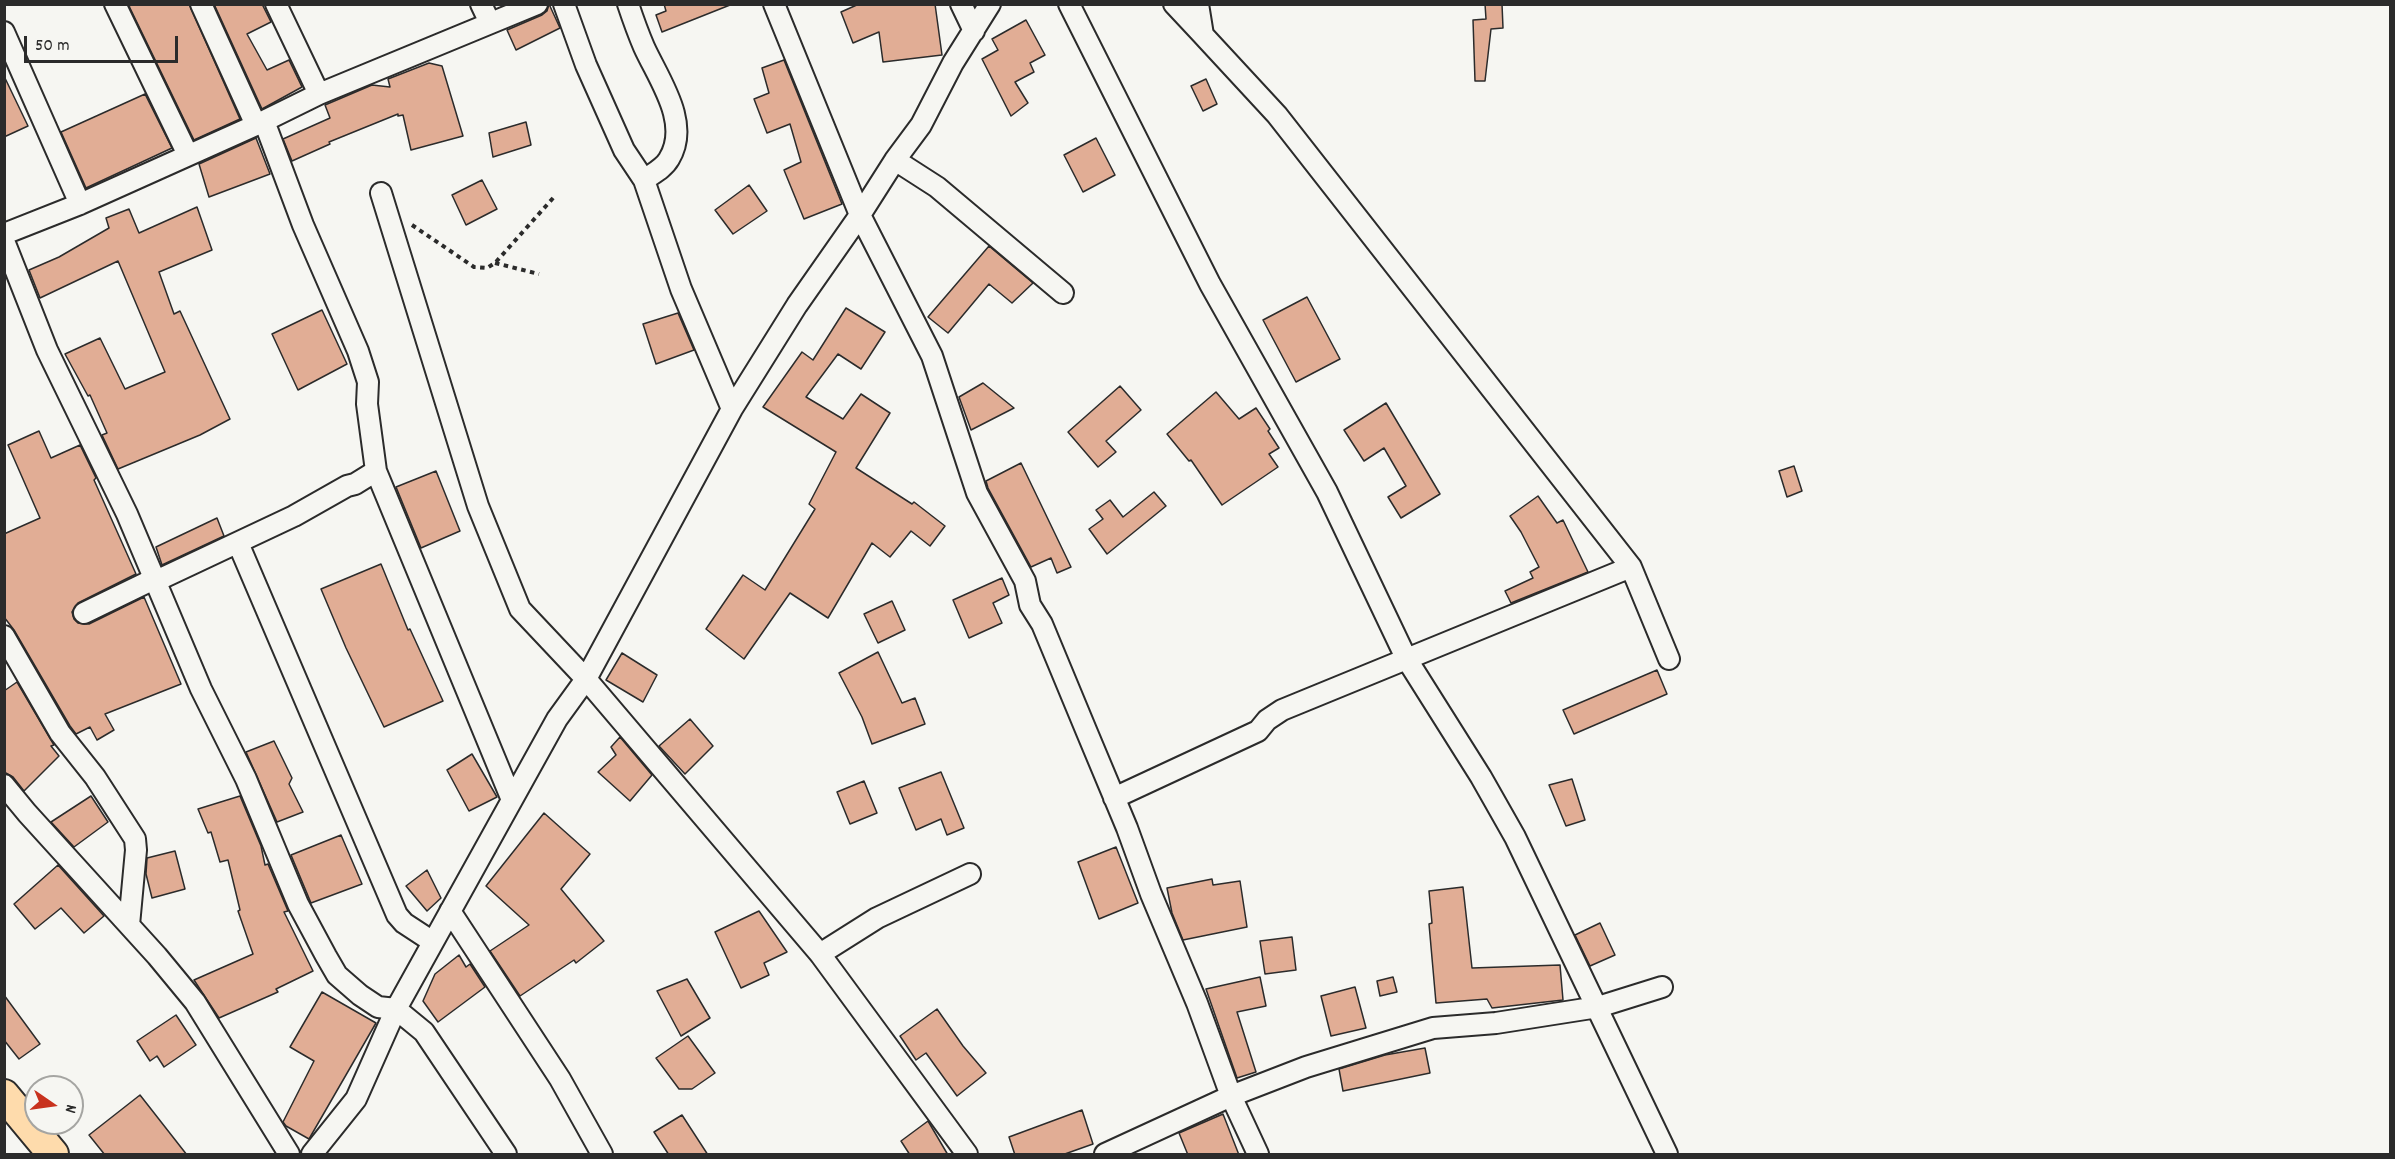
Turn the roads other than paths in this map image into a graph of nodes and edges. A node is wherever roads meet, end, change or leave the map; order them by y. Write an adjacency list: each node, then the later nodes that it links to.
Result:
1 (115, 4): 20 (street)
2 (201, 4): 19 (street)
3 (276, 4): 18 (street)
4 (481, 4): 14 (street)
5 (537, 4): 14 (street)
6 (564, 4): 22 (street)
7 (628, 4): 22 (street)
8 (774, 4): 25 (street)
9 (961, 4): 15 (street)
10 (990, 4): 15 (street)
11 (1069, 4): 36 (street)
12 (1174, 4): 17 (street)
13 (1198, 4): 17 (street)
14 (490, 23): 18 (street)
15 (974, 31): 21 (street)
16 (4, 32): 24 (street)
17 (1203, 35): 32 (street)
18 (319, 94): 19 (street)
19 (260, 123): 20 (street); 30 (street)
20 (188, 155): 24 (street)
21 (894, 160): 25 (street); 28 (street)
22 (644, 180): 29 (street)
23 (384, 200): 38 (street)
24 (80, 204): 26 (street)
25 (860, 215): 29 (street); 40 (street)
26 (4, 234)
27 (4, 241): 33 (street)
28 (1063, 293)
29 (732, 408): 38 (street)
30 (376, 471): 31 (street); 41 (street)
31 (238, 543): 33 (street); 45 (street)
32 (1630, 567): 36 (street); 37 (street)
33 (155, 580): 34 (street); 49 (street)
34 (84, 613)
35 (4, 636): 44 (street)
36 (1406, 658): 40 (street); 48 (street)
37 (1669, 658)
38 (586, 679): 41 (street); 46 (street)
39 (4, 784): 44 (street)
40 (1114, 798): 51 (street)
41 (512, 800): 43 (street)
42 (970, 874): 46 (street)
43 (450, 911): 45 (street); 56 (street)
44 (129, 925): 53 (street)
45 (433, 942): 49 (street)
46 (820, 954): 57 (street)
47 (1662, 987): 48 (street)
48 (1598, 1007): 51 (street); 60 (street)
49 (396, 1009): 54 (street); 55 (street)
50 (4, 1095): 52 (main road)
51 (1231, 1096): 58 (street); 59 (street)
52 (53, 1155)
53 (289, 1155)
54 (312, 1155)
55 (506, 1155)
56 (602, 1155)
57 (967, 1155)
58 (1105, 1155)
59 (1258, 1155)
60 (1667, 1155)

